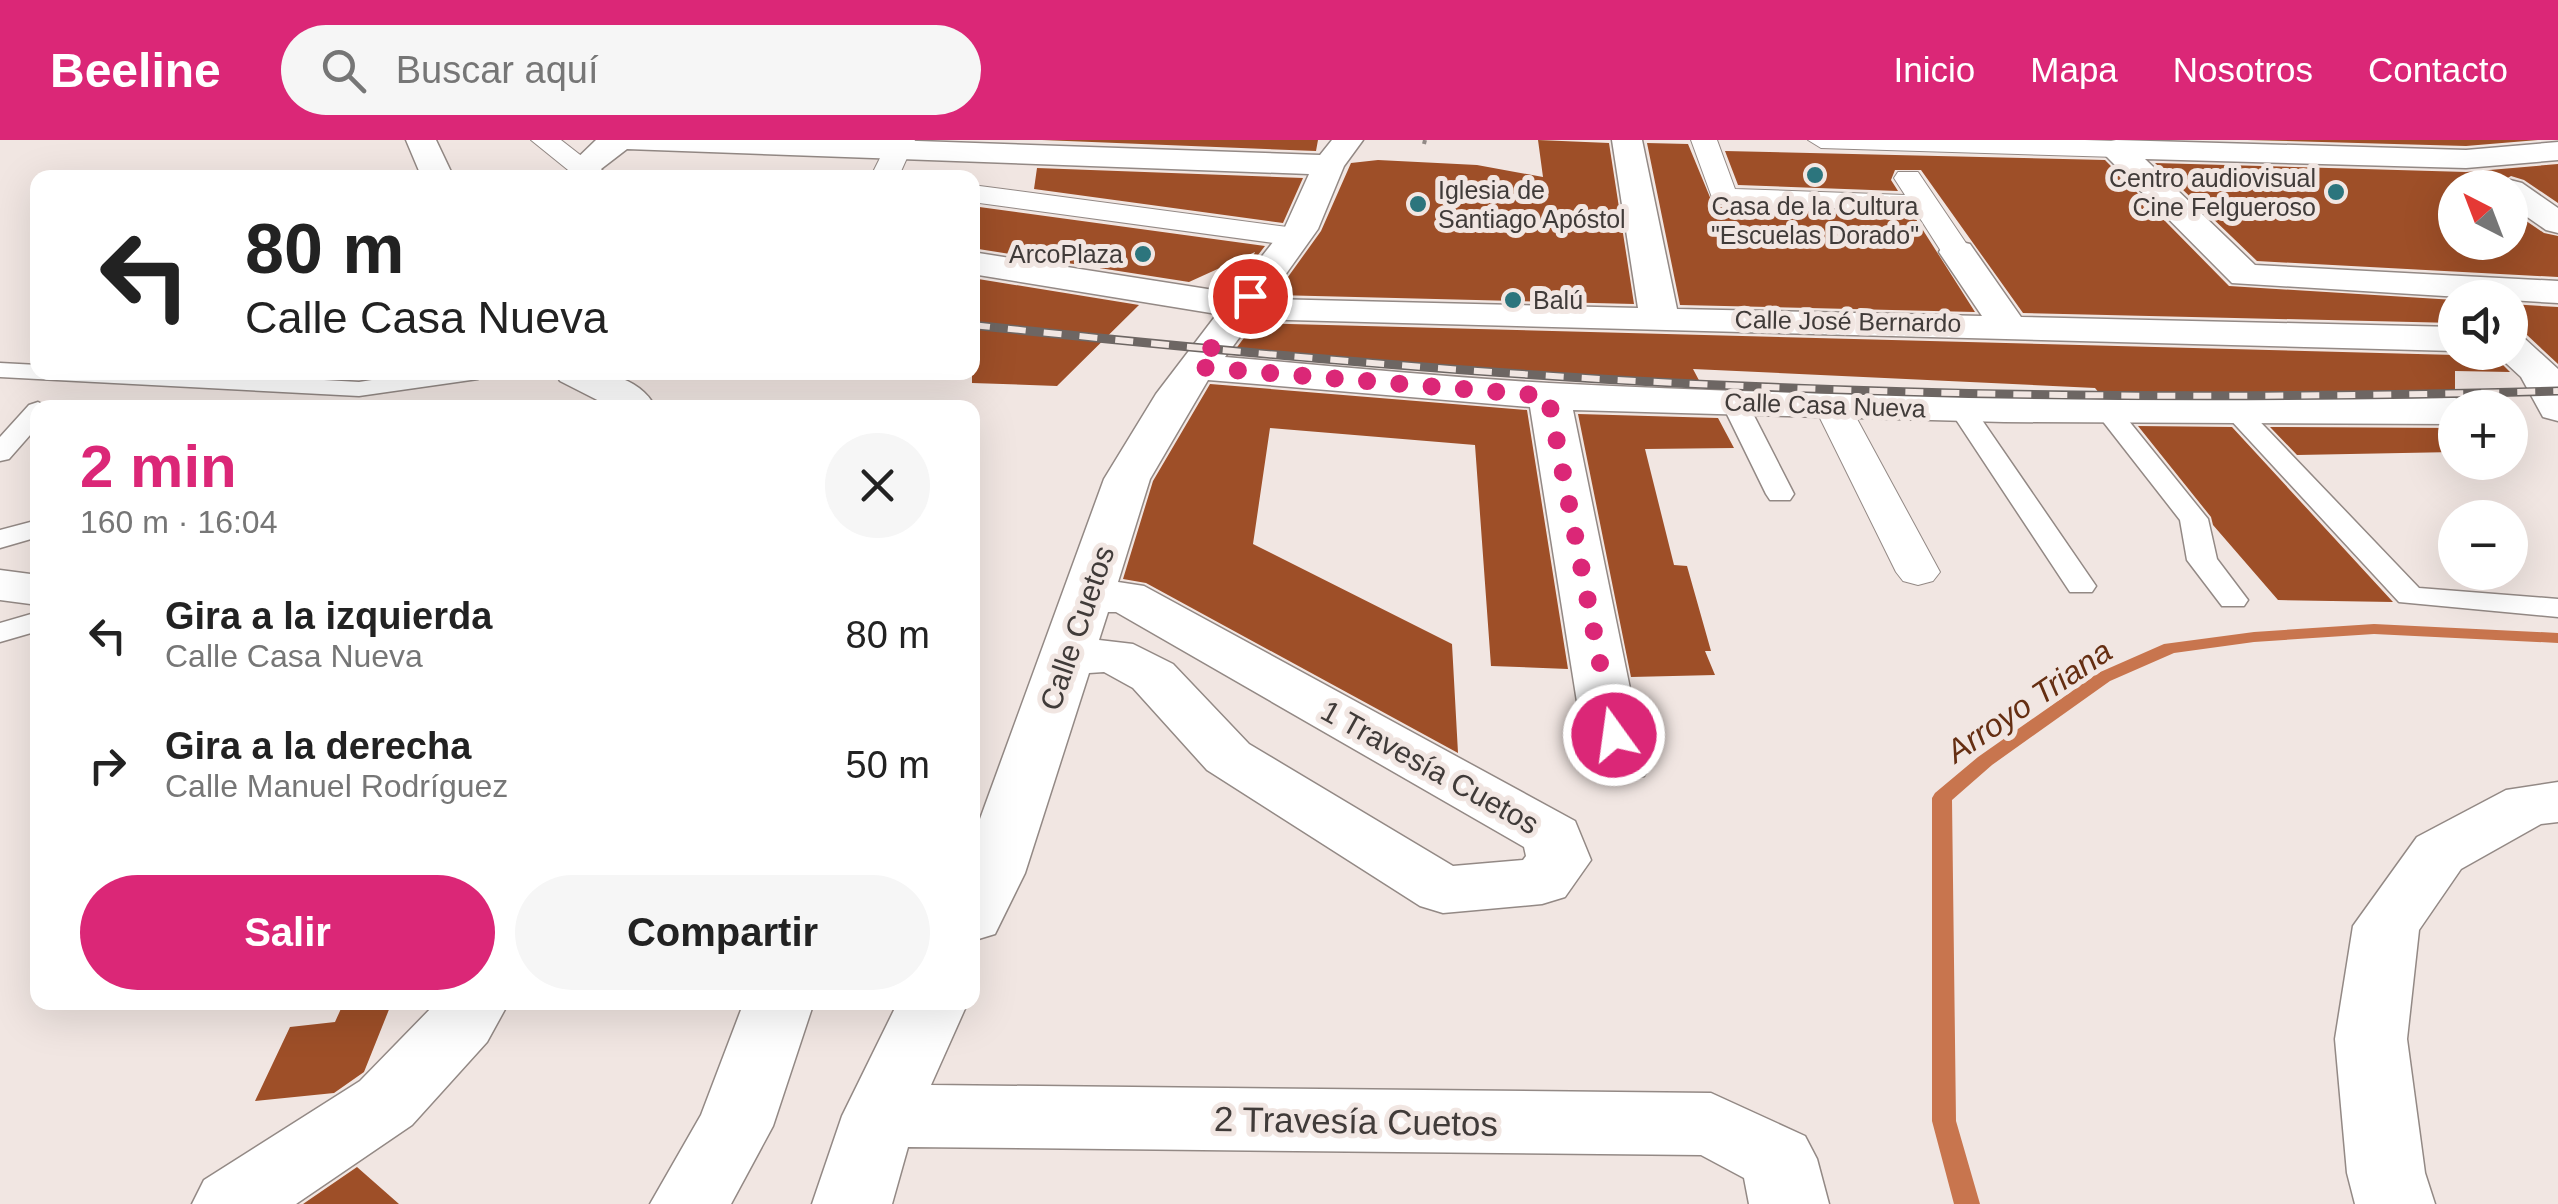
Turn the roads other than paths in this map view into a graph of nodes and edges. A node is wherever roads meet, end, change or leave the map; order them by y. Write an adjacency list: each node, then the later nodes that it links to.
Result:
1 (421, 140): 15 (street)
2 (544, 140): 16 (street)
3 (626, 140): 13 (street); 17 (street)
4 (1627, 140): 30 (street)
5 (1704, 140): 21 (street)
6 (1822, 140): 7 (street)
7 (1884, 142): 10 (street); 21 (street)
8 (2205, 146): 10 (street); 14 (street)
9 (1023, 147): 12 (street); 13 (street)
10 (2118, 149): 26 (street)
11 (2558, 151): 14 (street)
12 (1339, 152): 23 (street, Calle Cuetos)
13 (895, 156)
14 (2466, 159): 18 (street)
15 (434, 170)
16 (585, 170)
17 (590, 170)
18 (2481, 170)
19 (980, 194): 23 (street)
20 (2528, 203): 22 (street)
21 (1926, 204): 24 (street)
22 (2558, 224)
23 (1295, 237): 29 (street, Calle Cuetos)
24 (1958, 252): 31 (street)
25 (980, 264): 29 (street, Calle José Bernardo)
26 (2438, 292)
27 (2528, 292): 28 (street)
28 (2558, 292)
29 (1242, 307): 30 (street, Calle José Bernardo); 33 (street, Calle Cuetos)
30 (1659, 317): 31 (street, Calle José Bernardo)
31 (2007, 325): 32 (street, Calle José Bernardo)
32 (2438, 338)
33 (1203, 359): 43 (street, Calle Casa Nueva); 65 (street, Calle Cuetos)
34 (2528, 362): 51 (street)
35 (0, 370): 36 (lane)
36 (30, 372)
37 (64, 380): 44 (lane)
38 (162, 380): 45 (lane)
39 (196, 380): 42 (lane)
40 (422, 380): 42 (lane)
41 (591, 380): 47 (street)
42 (260, 384): 46 (lane)
43 (1548, 396): 48 (street, Calle Casa Nueva); 71 (street)
44 (47, 400)
45 (147, 400)
46 (249, 400)
47 (630, 400)
48 (1734, 402): 49 (street, Calle Casa Nueva); 58 (lane)
49 (1832, 406): 50 (street, Calle Casa Nueva); 61 (street)
50 (1962, 409): 52 (street, Calle Casa Nueva); 63 (lane)
51 (2558, 409): 53 (street)
52 (2108, 410): 55 (street, Calle Casa Nueva); 66 (lane)
53 (2528, 410)
54 (2438, 411): 55 (street, Calle Casa Nueva)
55 (2236, 412): 67 (lane)
56 (30, 419): 57 (lane)
57 (0, 453)
58 (1780, 494)
59 (30, 530): 60 (lane)
60 (0, 539)
61 (1918, 572)
62 (0, 585): 64 (street)
63 (2080, 586)
64 (30, 589)
65 (1088, 597): 70 (street, Calle Cuetos); 70 (street, 1 Travesía Cuetos)
66 (2233, 600)
67 (2558, 608)
68 (30, 624): 69 (lane)
69 (0, 633)
70 (1068, 657): 73 (street, Calle Cuetos)
71 (1623, 762)
72 (2558, 802): 82 (street)
73 (980, 900)
74 (469, 1010): 78 (street)
75 (776, 1010): 79 (street)
76 (929, 1010): 77 (street)
77 (880, 1116): 80 (street); 81 (street, 2 Travesía Cuetos)
78 (232, 1204)
79 (690, 1204)
80 (852, 1204)
81 (1789, 1204)
82 (2396, 1204)

